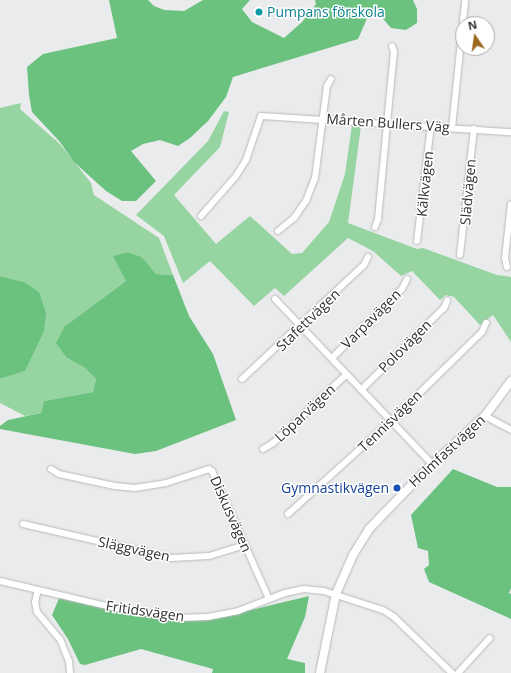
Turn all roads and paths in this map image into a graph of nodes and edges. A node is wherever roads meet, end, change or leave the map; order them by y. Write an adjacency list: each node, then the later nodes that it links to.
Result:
1 (466, 2): 7 (street)
2 (392, 46): 5 (street)
3 (331, 79): 4 (street)
4 (324, 119): 5 (street, Mårten Bullers Väg); 11 (street, Mårten Bullers Väg); 13 (street)
5 (388, 123): 6 (street, Mårten Bullers Väg); 12 (street)
6 (431, 126): 7 (street, Mårten Bullers Väg); 14 (street, Kälkvägen)
7 (452, 128): 8 (street, Mårten Bullers Väg)
8 (474, 129): 9 (street, Mårten Bullers Väg); 15 (street, Slädvägen)
9 (511, 132)
10 (511, 204): 17 (street)
11 (201, 216)
12 (375, 228)
13 (278, 231)
14 (417, 241)
15 (460, 255)
16 (368, 257): 22 (street, Stafettvägen)
17 (507, 267)
18 (407, 279): 23 (street, Varpavägen)
19 (275, 299): 22 (street)
20 (447, 301): 27 (street, Polovägen)
21 (486, 323): 29 (street, Tennisvägen)
22 (301, 326): 23 (street); 25 (street, Stafettvägen)
23 (332, 358): 24 (street)
24 (346, 374): 27 (street); 31 (street, Löparvägen)
25 (242, 379)
26 (511, 381): 28 (street, Holmfastvägen)
27 (362, 390): 29 (street)
28 (485, 416): 30 (street); 32 (street, Holmfastvägen)
29 (392, 420): 32 (street); 34 (street, Tennisvägen)
30 (511, 430)
31 (263, 448)
32 (432, 464): 39 (street, Holmfastvägen)
33 (51, 469): 36 (street, Diskusvägen)
34 (288, 514)
35 (23, 524): 36 (street, Släggvägen)
36 (245, 545): 40 (street, Diskusvägen)
37 (0, 581): 38 (street, Fritidsvägen)
38 (38, 590): 40 (street, Fritidsvägen); 42 (street)
39 (336, 594): 40 (street, Fritidsvägen); 43 (street, Holmfastvägen); 44 (street, Fritidsvägen)
40 (269, 599)
41 (490, 638): 45 (street)
42 (70, 673)
43 (320, 673)
44 (452, 673)
45 (458, 673)

